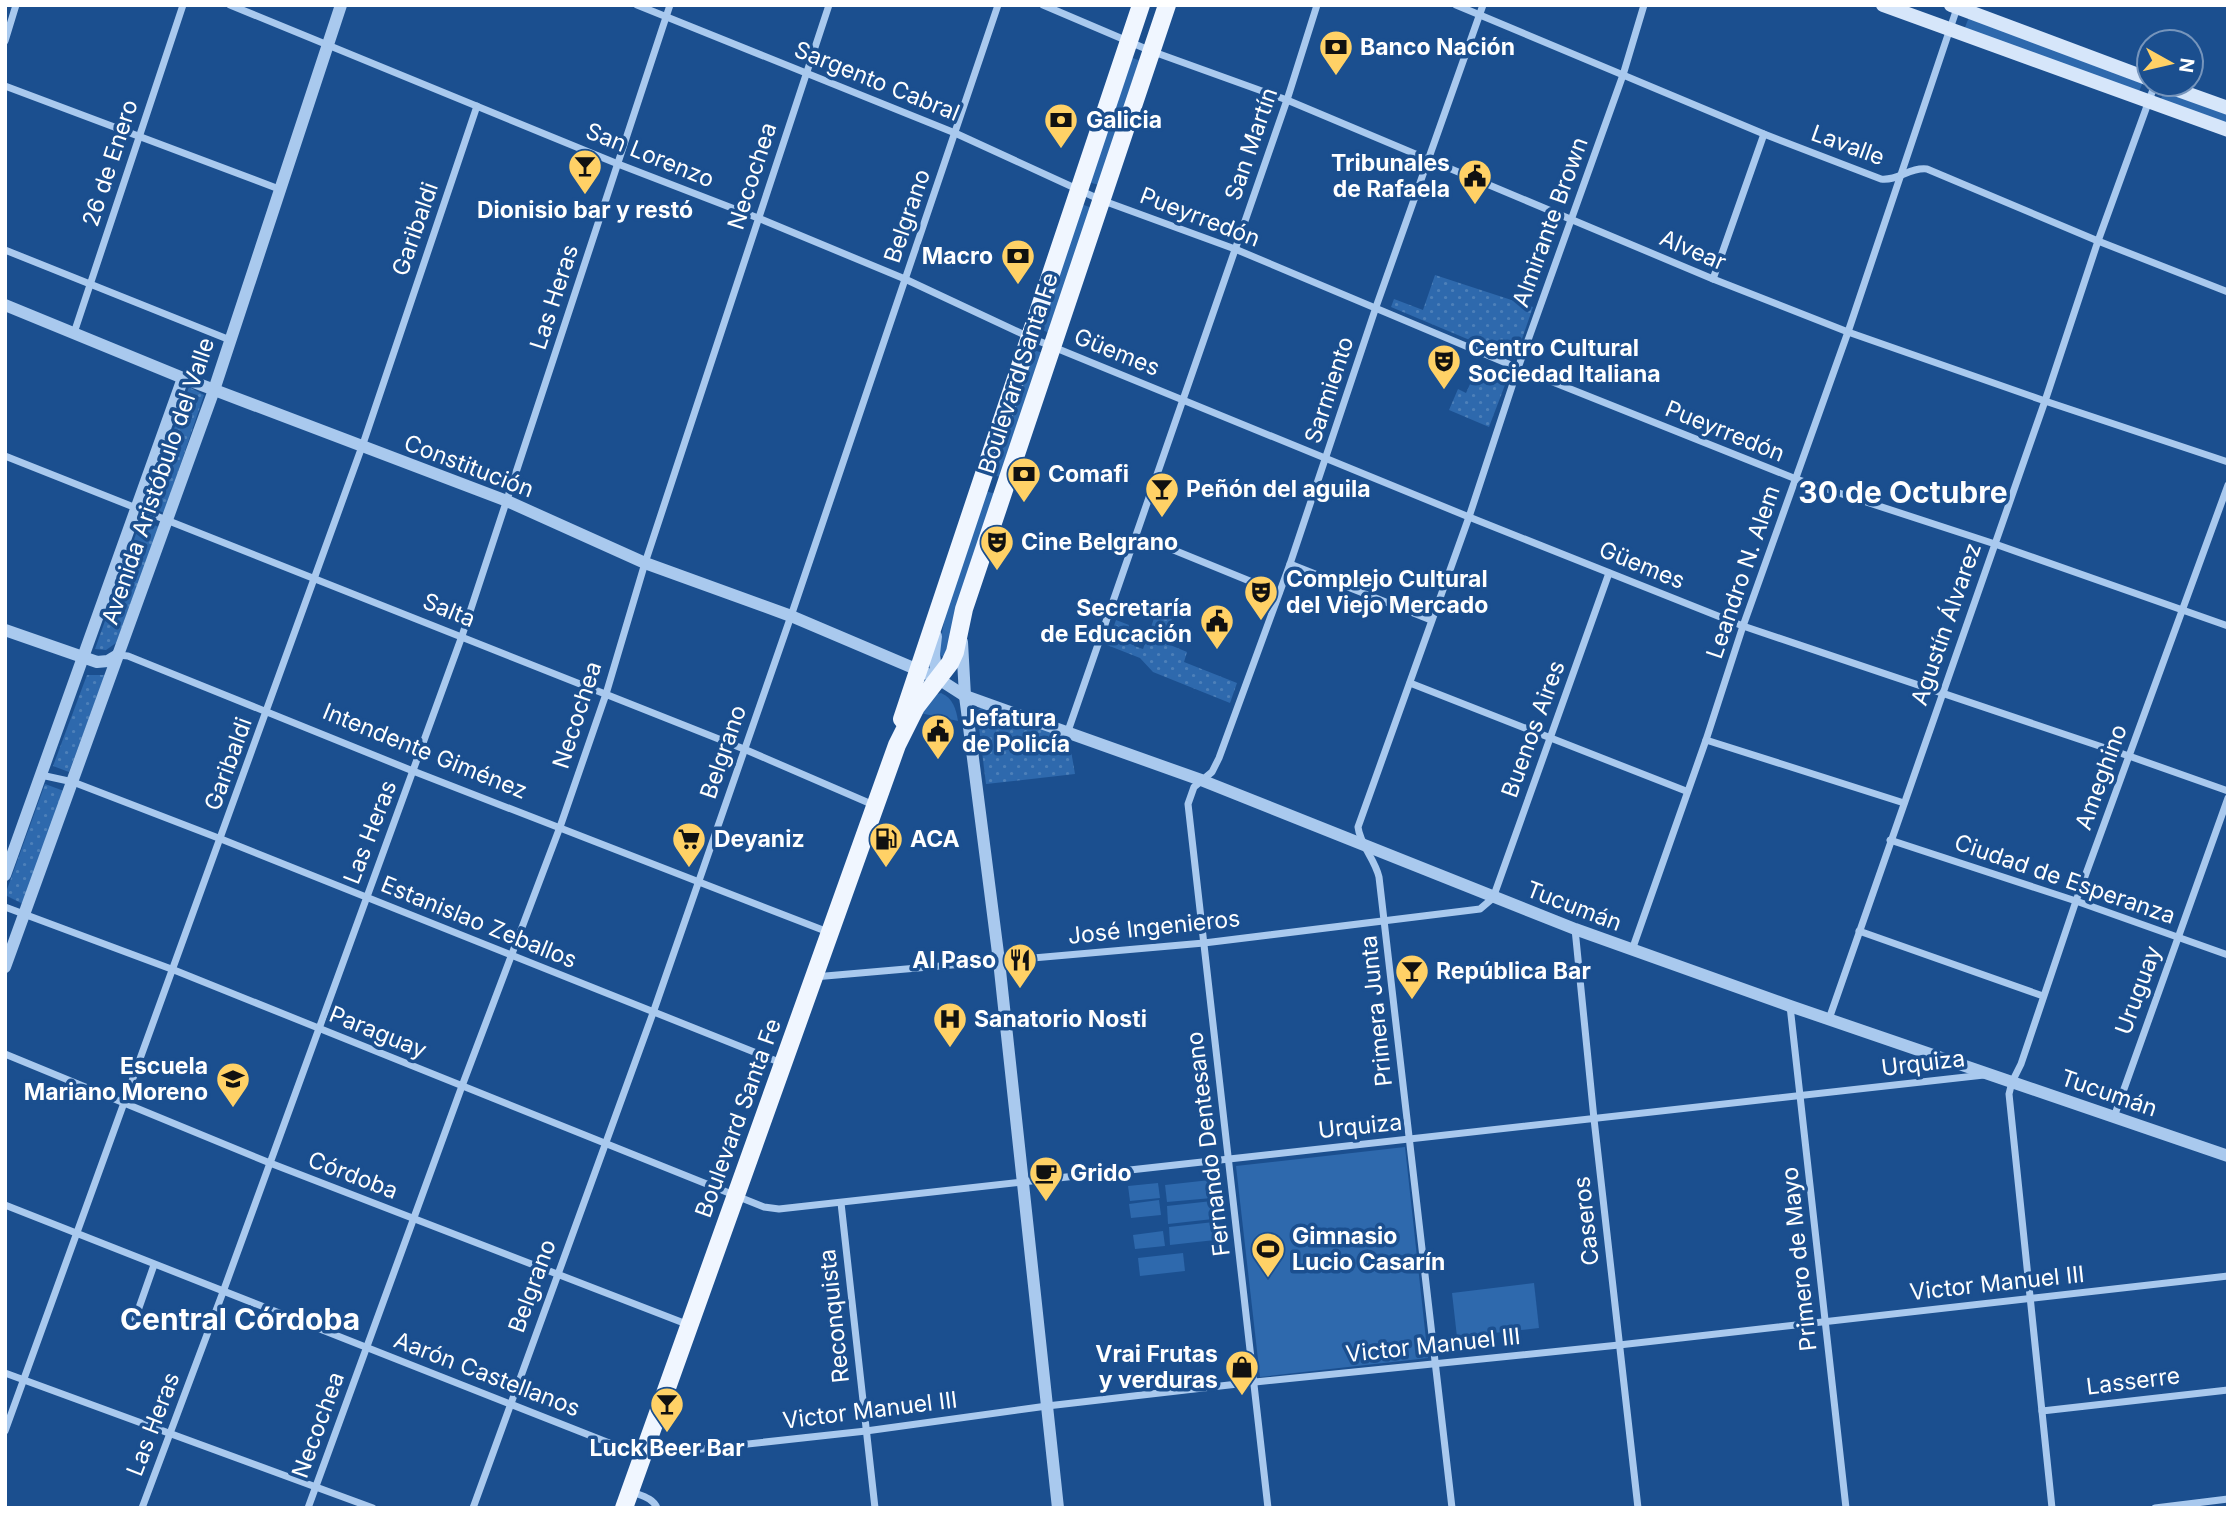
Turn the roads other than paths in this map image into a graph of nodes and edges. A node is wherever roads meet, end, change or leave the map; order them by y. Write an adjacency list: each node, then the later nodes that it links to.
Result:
1 (16, 5): 21 (street)
2 (183, 5): 38 (street, 26 de Enero)
3 (230, 5): 23 (street, San Lorenzo)
4 (341, 5): 23 (street, Avenida Aristóbulo del Valle)
5 (637, 5): 19 (street, Sargento Cabral)
6 (670, 5): 19 (street, Las Heras)
7 (829, 5): 25 (street, Necochea)
8 (998, 5): 36 (street, Belgrano)
9 (1043, 5): 22 (street, Alvear)
10 (1141, 5): 22 (main road, Boulevard Santa Fe)
11 (1167, 5): 24 (main road, Boulevard Santa Fe)
12 (1317, 5): 31 (street, San Martín)
13 (1455, 5): 18 (street, Lavalle)
14 (1483, 5): 18 (street, Sarmiento)
15 (1644, 5): 27 (street, Almirante Brown)
16 (1883, 5): 20 (main road)
17 (1956, 6): 20 (street, Leandro N. Alem); 26 (main road)
18 (1480, 15): 27 (street, Lavalle); 39 (street, Sarmiento)
19 (667, 17): 25 (street, Sargento Cabral); 40 (street, Las Heras)
20 (1950, 29): 32 (main road); 41 (street, Leandro N. Alem)
21 (5, 41)
22 (1129, 42): 24 (street, Alvear); 43 (main road, Boulevard Santa Fe)
23 (327, 45): 33 (street, San Lorenzo); 42 (street, Avenida Aristóbulo del Valle)
24 (1151, 51): 31 (street, Alvear); 44 (main road, Boulevard Santa Fe)
25 (806, 73): 36 (street, Sargento Cabral); 45 (street, Necochea)
26 (2135, 74)
27 (1623, 75): 37 (street, Lavalle); 46 (street, Almirante Brown)
28 (5, 86): 38 (street)
29 (2149, 98): 32 (street, Agustín Álvarez)
30 (2200, 98): 34 (main road)
31 (1287, 100): 39 (street, Alvear); 48 (street, San Martín)
32 (2147, 102): 35 (main road); 47 (street, Agustín Álvarez)
33 (477, 106): 40 (street, San Lorenzo); 66 (street, Garibaldi)
34 (2228, 108)
35 (2228, 130)
36 (956, 133): 43 (street, Sargento Cabral); 50 (street, Belgrano)
37 (1764, 134): 41 (street, Lavalle); 51 (street)
38 (138, 137): 42 (street); 52 (street, 26 de Enero)
39 (1429, 159): 46 (street, Alvear); 55 (street, Sarmiento)
40 (618, 164): 45 (street, San Lorenzo); 74 (street, Las Heras)
41 (1900, 177): 47 (street, Lavalle); 56 (street, Leandro N. Alem)
42 (279, 189): 59 (street, Avenida Aristóbulo del Valle)
43 (1080, 189): 44 (street, Sargento Cabral); 58 (main road, Boulevard Santa Fe)
44 (1101, 201): 48 (street, Pueyrredón); 60 (main road, Boulevard Santa Fe)
45 (758, 218): 50 (street, San Lorenzo); 80 (street, Necochea)
46 (1573, 219): 51 (street, Alvear); 61 (street, Almirante Brown)
47 (2098, 242): 53 (street, Lavalle); 65 (street, Agustín Álvarez)
48 (1235, 249): 55 (street, Pueyrredón); 64 (street, San Martín)
49 (5, 250): 52 (street)
50 (905, 279): 58 (street, San Lorenzo); 87 (street, Belgrano)
51 (1713, 279): 56 (street, Alvear)
52 (92, 285): 57 (street, 26 de Enero); 59 (street)
53 (2228, 292)
54 (5, 305): 57 (street, Constitución)
55 (1376, 307): 61 (street, Pueyrredón); 68 (street, Sarmiento)
56 (1848, 332): 65 (street, Alvear); 71 (street, Leandro N. Alem)
57 (74, 333): 62 (street, Constitución)
58 (1029, 337): 60 (street, San Lorenzo); 70 (main road, Boulevard Santa Fe)
59 (230, 340): 63 (street, Avenida Aristóbulo del Valle)
60 (1052, 347): 64 (street, Güemes); 73 (main road, Boulevard Santa Fe)
61 (1518, 369): 71 (street, Pueyrredón); 76 (street, Almirante Brown)
62 (183, 378): 63 (street, Constitución); 75 (street, Avenida Aristóbulo del Valle)
63 (214, 390): 66 (street, Constitución); 77 (street, Avenida Aristóbulo del Valle)
64 (1182, 398): 68 (street, Güemes); 103 (street, San Martín)
65 (2045, 401): 69 (street, Alvear); 79 (street, Agustín Álvarez)
66 (362, 448): 74 (street, Constitución); 83 (street, Garibaldi)
67 (5, 456): 75 (street, Salta)
68 (1326, 458): 76 (street, Güemes); 81 (street, Sarmiento)
69 (2228, 462)
70 (982, 479): 73 (main road); 84 (main road, Boulevard Santa Fe)
71 (1796, 480): 79 (street, Pueyrredón); 90 (street, Leandro N. Alem)
72 (2228, 485): 86 (street, Ameghino)
73 (1005, 488): 88 (main road, Boulevard Santa Fe)
74 (507, 501): 80 (street, Constitución); 93 (street, Las Heras)
75 (137, 509): 77 (street, Salta); 95 (street, Avenida Aristóbulo del Valle)
76 (1469, 517): 82 (street, Güemes); 89 (street, Almirante Brown)
77 (167, 521): 83 (street, Salta); 94 (street, Avenida Aristóbulo del Valle)
78 (1154, 542): 85 (street)
79 (1995, 544): 86 (street, Pueyrredón); 99 (street, Agustín Álvarez)
80 (645, 563): 87 (street, Constitución); 100 (street, Necochea)
81 (1290, 564): 85 (street, Sarmiento); 89 (street)
82 (1609, 573): 90 (street, Güemes); 104 (street, Buenos Aires)
83 (315, 577): 93 (street, Salta); 102 (street, Garibaldi)
84 (945, 587): 96 (main road, Boulevard Santa Fe); 97 (street)
85 (1279, 593): 111 (street, Sarmiento)
86 (2183, 609): 91 (street, Pueyrredón); 108 (street, Ameghino)
87 (791, 615): 96 (street, Constitución); 107 (street, Belgrano)
88 (962, 618): 97 (main road, Boulevard Santa Fe); 101 (street)
89 (1431, 620): 98 (street, Almirante Brown)
90 (1743, 626): 99 (street, Güemes); 105 (street, Leandro N. Alem)
91 (2228, 626)
92 (5, 630): 95 (street, Intendente Giménez)
93 (462, 636): 100 (street, Salta); 109 (street, Las Heras)
94 (118, 655): 95 (street, Intendente Giménez); 102 (street, Intendente Giménez); 112 (street, Avenida Aristóbulo del Valle)
95 (84, 658): 110 (street, Avenida Aristóbulo del Valle)
96 (917, 669): 97 (street, Tucumán); 106 (main road, Boulevard Santa Fe)
97 (937, 677): 101 (street, Tucumán); 106 (main road, Boulevard Santa Fe)
98 (1410, 683): 104 (street); 122 (street, Almirante Brown)
99 (1942, 693): 108 (street, Güemes); 116 (street, Agustín Álvarez)
100 (606, 694): 107 (street, Salta); 118 (street, Necochea)
101 (965, 696): 103 (street, Tucumán); 139 (street)
102 (268, 711): 109 (street, Intendente Giménez); 119 (street, Garibaldi)
103 (1068, 731): 111 (street, Tucumán)
104 (1550, 737): 113 (street); 126 (street, Buenos Aires)
105 (1706, 740): 113 (street, Leandro N. Alem); 116 (street)
106 (897, 745): 117 (main road, Boulevard Santa Fe)
107 (744, 749): 117 (street, Salta); 124 (street, Belgrano)
108 (2129, 756): 114 (street, Güemes); 127 (street, Ameghino)
109 (413, 771): 118 (street, Intendente Giménez); 125 (street, Las Heras)
110 (41, 775): 112 (street, Estanislao Zeballos); 121 (street, Avenida Aristóbulo del Valle)
111 (1201, 780): 122 (street, Tucumán); 135 (street, Fernando Dentesano)
112 (73, 782): 119 (street, Estanislao Zeballos); 129 (street, Avenida Aristóbulo del Valle)
113 (1686, 791): 136 (street, Leandro N. Alem)
114 (2228, 791)
115 (2228, 798): 134 (street, Uruguay)
116 (1904, 803): 120 (street, Agustín Álvarez)
117 (876, 806): 133 (main road, Boulevard Santa Fe)
118 (560, 827): 124 (street, Intendente Giménez); 137 (street, Necochea)
119 (221, 839): 125 (street, Estanislao Zeballos); 141 (street, Garibaldi)
120 (1890, 840): 127 (street, Ciudad de Esperanza); 132 (street, Agustín Álvarez)
121 (11, 842): 123 (street, Avenida Aristóbulo del Valle)
122 (1366, 846): 126 (street, Tucumán); 130 (street, Primera Junta)
123 (5, 876)
124 (699, 881): 133 (street, Intendente Giménez); 145 (street, Belgrano)
125 (366, 898): 137 (street, Estanislao Zeballos); 147 (street, Las Heras)
126 (1493, 898): 130 (street, José Ingenieros); 131 (street, Tucumán)
127 (2076, 901): 134 (street, Ciudad de Esperanza); 143 (street, Ameghino)
128 (5, 907): 129 (street, Paraguay)
129 (25, 913): 140 (street, Avenida Aristóbulo del Valle); 141 (street, Paraguay)
130 (1385, 922): 135 (street, José Ingenieros); 157 (street, Primera Junta)
131 (1575, 929): 136 (street, Tucumán); 156 (street, Caseros)
132 (1859, 931): 143 (street); 146 (street, Agustín Álvarez)
133 (829, 933): 142 (main road, Boulevard Santa Fe)
134 (2178, 937): 138 (street, Ciudad de Esperanza); 155 (street, Uruguay)
135 (1204, 943): 139 (street, José Ingenieros); 160 (street, Fernando Dentesano)
136 (1632, 950): 144 (street, Tucumán)
137 (511, 955): 145 (street, Estanislao Zeballos); 152 (street, Necochea)
138 (2228, 955)
139 (999, 961): 142 (street, José Ingenieros); 162 (street)
140 (5, 967)
141 (174, 970): 147 (street, Paraguay); 154 (street, Garibaldi)
142 (813, 978): 149 (main road, Boulevard Santa Fe)
143 (2043, 996): 151 (street, Ameghino)
144 (1790, 1006): 146 (street, Tucumán); 153 (street, Primero de Mayo)
145 (653, 1013): 149 (street, Estanislao Zeballos); 158 (street, Belgrano)
146 (1829, 1019): 150 (street, Tucumán)
147 (318, 1029): 152 (street, Paraguay); 161 (street, Las Heras)
148 (5, 1054): 154 (street, Córdoba)
149 (784, 1064): 163 (main road, Boulevard Santa Fe)
150 (1990, 1074): 151 (street, Tucumán); 153 (street, Urquiza)
151 (2012, 1082): 155 (street, Tucumán); 172 (street)
152 (462, 1086): 158 (street, Paraguay); 166 (street, Necochea)
153 (1800, 1097): 156 (street, Urquiza); 174 (street, Primero de Mayo)
154 (126, 1102): 161 (street, Córdoba); 167 (street, Garibaldi)
155 (2114, 1116): 159 (street, Tucumán)
156 (1594, 1119): 157 (street, Urquiza); 176 (street, Caseros)
157 (1410, 1140): 160 (street, Urquiza); 178 (street, Primera Junta)
158 (604, 1145): 163 (street, Paraguay); 169 (street, Belgrano)
159 (2228, 1156)
160 (1228, 1161): 162 (street, Urquiza); 181 (street, Fernando Dentesano)
161 (270, 1163): 166 (street, Córdoba); 171 (street, Las Heras)
162 (1024, 1183): 164 (street, Urquiza); 184 (street)
163 (736, 1196): 164 (street, Urquiza); 175 (main road, Boulevard Santa Fe)
164 (841, 1203): 187 (street, Reconquista)
165 (5, 1205): 167 (street, Aarón Castellanos)
166 (415, 1219): 169 (street, Córdoba); 177 (street, Necochea)
167 (78, 1234): 168 (street, Aarón Castellanos); 180 (street, Garibaldi)
168 (154, 1265): 171 (street, Aarón Castellanos); 173 (street)
169 (557, 1273): 175 (street, Córdoba); 183 (street, Belgrano)
170 (2228, 1276): 172 (street, Victor Manuel III)
171 (223, 1292): 177 (street, Aarón Castellanos); 188 (street, Las Heras)
172 (2030, 1299): 174 (street, Victor Manuel III); 185 (street)
173 (135, 1319)
174 (1825, 1322): 176 (street, Victor Manuel III); 203 (street, Primero de Mayo)
175 (690, 1325): 189 (main road, Boulevard Santa Fe)
176 (1619, 1345): 178 (street, Victor Manuel III); 202 (street, Caseros)
177 (367, 1348): 183 (street, Aarón Castellanos); 190 (street, Necochea)
178 (1436, 1364): 181 (street, Victor Manuel III); 201 (street, Primera Junta)
179 (5, 1373): 180 (street)
180 (23, 1380): 186 (street, Garibaldi); 188 (street)
181 (1255, 1382): 184 (street, Victor Manuel III); 200 (street, Fernando Dentesano)
182 (2228, 1390): 185 (street, Lasserre)
183 (510, 1402): 189 (street, Aarón Castellanos); 196 (street, Belgrano)
184 (1047, 1406): 187 (street, Victor Manuel III); 199 (street)
185 (2042, 1412): 204 (street)
186 (5, 1431)
187 (866, 1431): 189 (street, Victor Manuel III); 198 (street, Reconquista)
188 (170, 1433): 190 (street); 193 (street, Las Heras)
189 (643, 1453): 192 (main road, Boulevard Santa Fe)
190 (316, 1486): 194 (street, Necochea); 195 (street)
191 (2228, 1499): 205 (street)
192 (627, 1500): 197 (street)
193 (142, 1508)
194 (308, 1508)
195 (373, 1508)
196 (473, 1508)
197 (657, 1508)
198 (875, 1508)
199 (1059, 1508)
200 (1268, 1508)
201 (1452, 1508)
202 (1638, 1508)
203 (1846, 1508)
204 (2052, 1508)
205 (2155, 1508)

